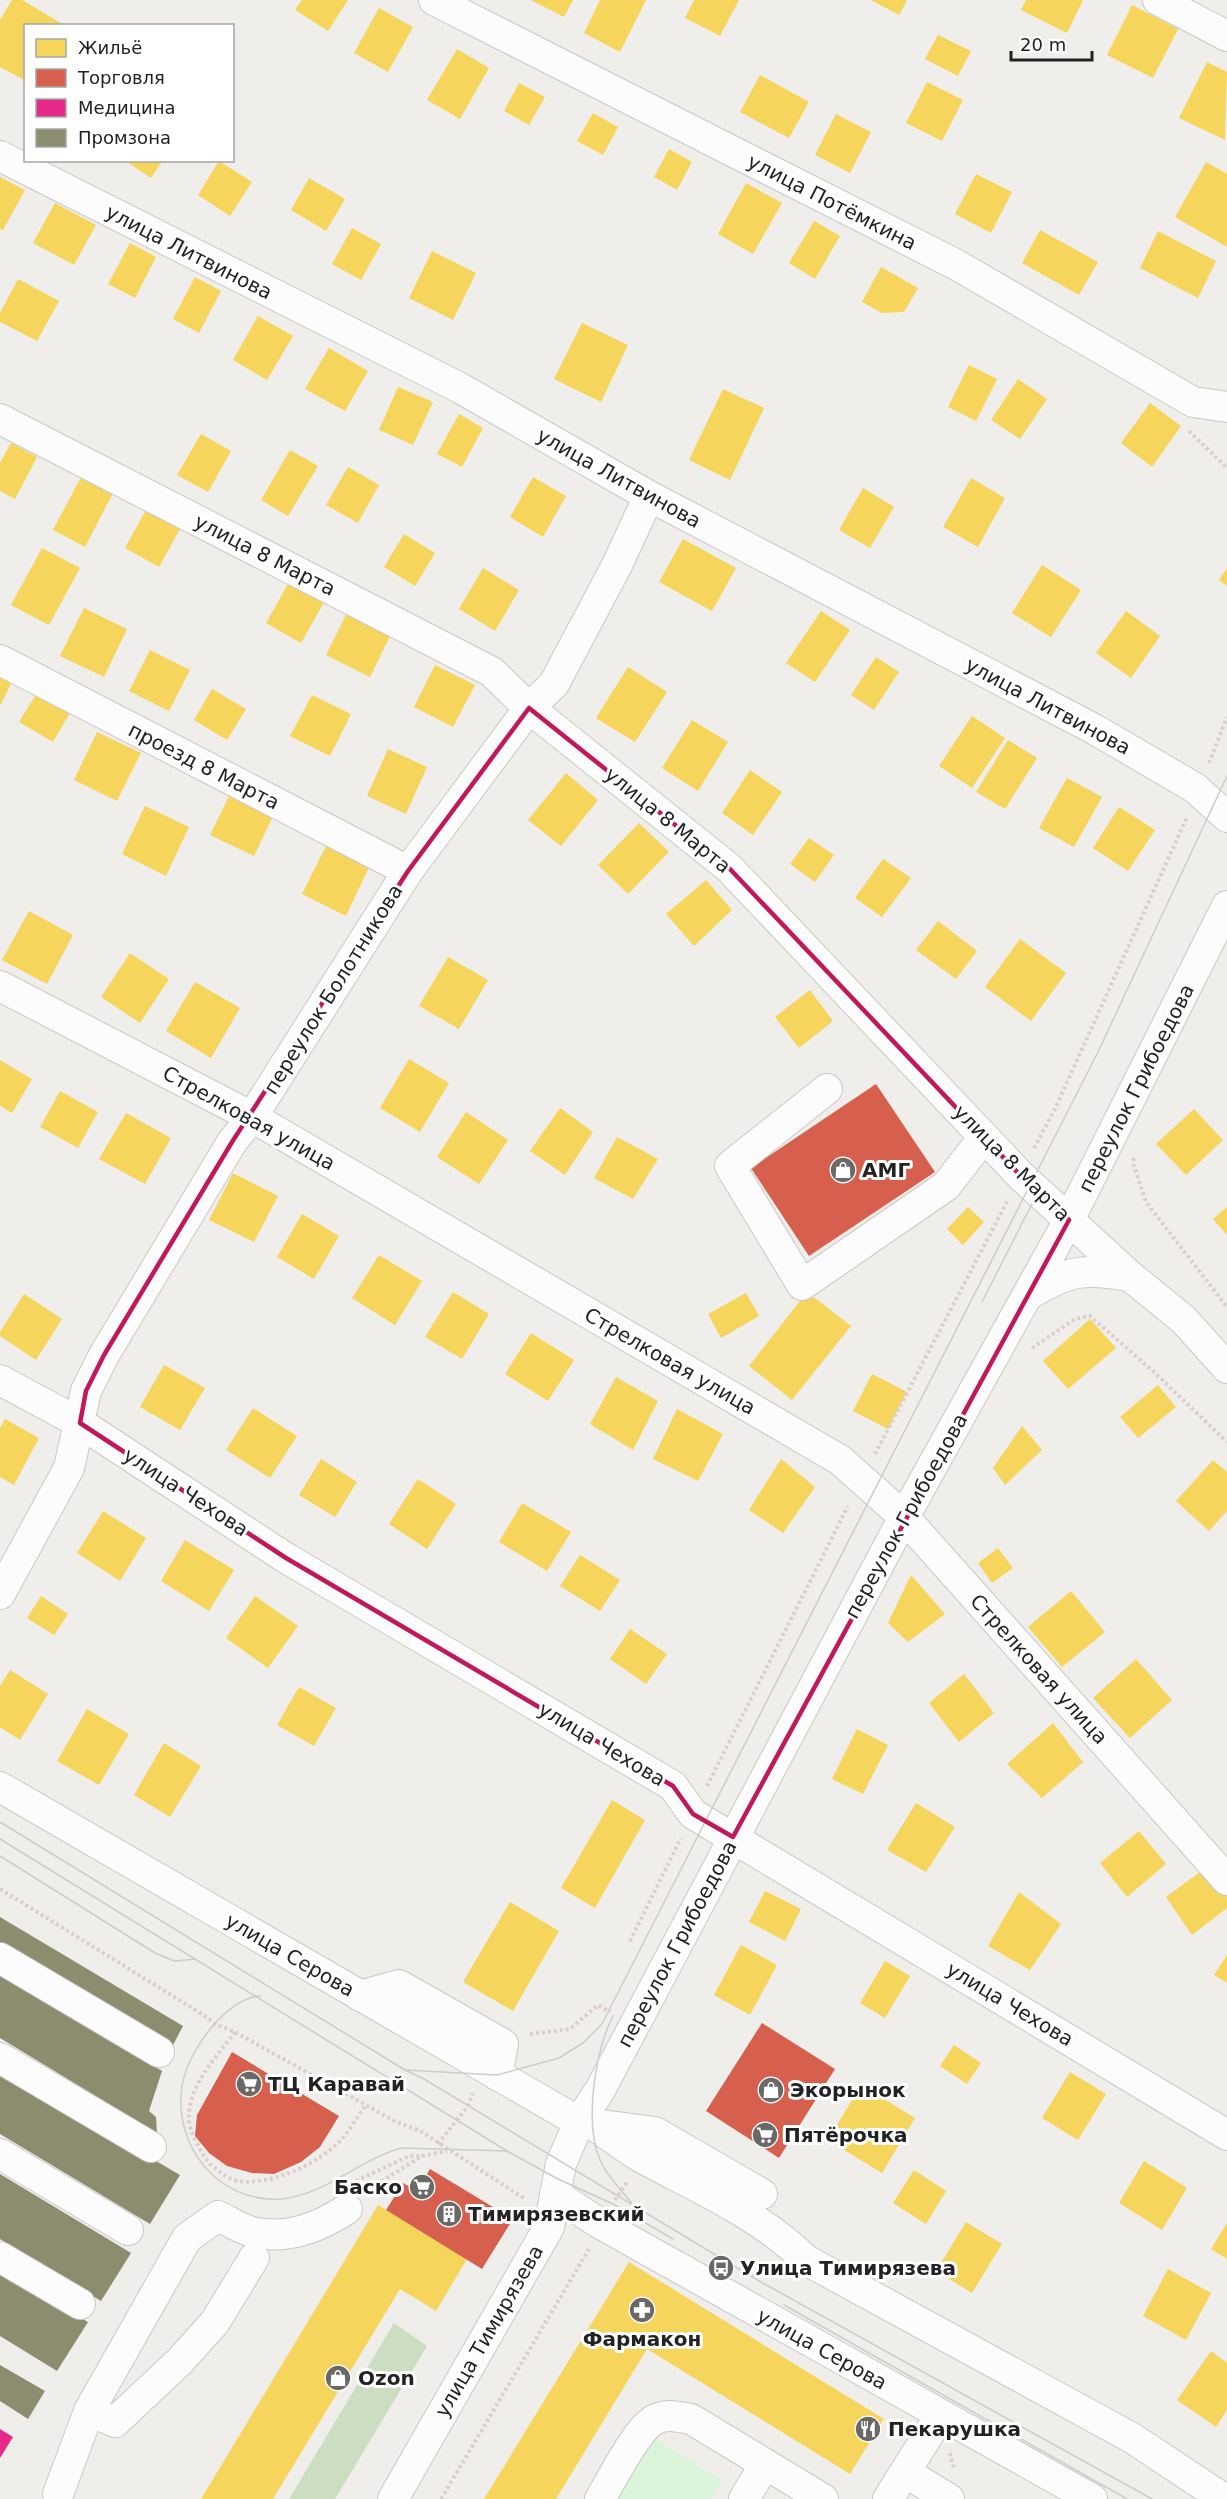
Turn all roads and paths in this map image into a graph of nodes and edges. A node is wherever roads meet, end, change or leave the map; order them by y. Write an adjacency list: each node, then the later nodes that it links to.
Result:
1 (434, 0): 5 (street, улица Потёмкина)
2 (1158, 0): 3 (street)
3 (1227, 36)
4 (0, 156): 7 (street, улица Литвинова)
5 (1227, 407)
6 (0, 419): 9 (street, улица 8 Марта)
7 (649, 496): 9 (street, переулок Болотникова); 11 (street, улица Литвинова)
8 (0, 660): 13 (street, проезд 8 Марта)
9 (529, 708): 13 (street, переулок Болотникова); 18 (street, улица 8 Марта)
10 (1227, 717): 11 (path)
11 (1195, 788): 12 (street, улица Литвинова); 21 (path)
12 (1227, 817)
13 (408, 872): 17 (street, переулок Болотникова)
14 (1227, 906): 20 (street, переулок Грибоедова)
15 (0, 986): 17 (street, Стрелковая улица)
16 (827, 1089): 18 (street)
17 (252, 1117): 30 (street, переулок Болотникова); 32 (street, Стрелковая улица)
18 (984, 1137): 21 (street, улица 8 Марта)
19 (1137, 1153): 26 (path)
20 (1099, 1161): 22 (street, переулок Грибоедова); 23 (street)
21 (1020, 1175): 22 (street, улица 8 Марта); 32 (path)
22 (1070, 1220): 23 (street, улица 8 Марта); 25 (street, переулок Грибоедова)
23 (1104, 1253): 24 (street, улица 8 Марта)
24 (1130, 1276): 25 (street); 28 (street, улица 8 Марта)
25 (1028, 1295): 33 (street, переулок Грибоедова)
26 (1227, 1307)
27 (1090, 1316): 31 (path)
28 (1227, 1368)
29 (0, 1380): 30 (street, улица Чехова)
30 (80, 1423): 34 (street, переулок Болотникова); 36 (street, улица Чехова)
31 (1227, 1442)
32 (861, 1479): 33 (street, Стрелковая улица); 36 (path)
33 (904, 1517): 37 (street, переулок Грибоедова); 38 (street, Стрелковая улица)
34 (0, 1594)
35 (0, 1787): 46 (street, улица Серова)
36 (693, 1814): 37 (street, улица Чехова); 40 (path)
37 (733, 1837): 46 (street, переулок Грибоедова); 47 (street, улица Чехова)
38 (1227, 1880)
39 (0, 1889): 42 (path)
40 (630, 1941)
41 (0, 1958): 43 (street)
42 (235, 2032): 45 (path); 45 (path)
43 (159, 2052)
44 (0, 2058): 48 (street)
45 (366, 2105): 49 (path)
46 (586, 2123): 51 (street, улица Тимирязева); 52 (street); 73 (street, улица Серова)
47 (1227, 2135)
48 (151, 2147)
49 (447, 2151): 53 (path); 54 (path)
50 (0, 2154): 56 (street)
51 (555, 2194): 55 (street, улица Серова); 66 (street, улица Тимирязева)
52 (762, 2194)
53 (524, 2197)
54 (355, 2202): 60 (street)
55 (600, 2223): 61 (street, улица Серова); 67 (path)
56 (128, 2230)
57 (0, 2257): 59 (street)
58 (254, 2258): 60 (street)
59 (80, 2304)
60 (89, 2411): 65 (street)
61 (940, 2415): 63 (street); 64 (path); 72 (street, улица Серова)
62 (765, 2464): 68 (street); 69 (street); 70 (street)
63 (904, 2472): 64 (street); 71 (street)
64 (953, 2489)
65 (60, 2497)
66 (393, 2499)
67 (441, 2499)
68 (600, 2499)
69 (744, 2499)
70 (823, 2499)
71 (888, 2499)
72 (1092, 2499)
73 (1224, 2499)

